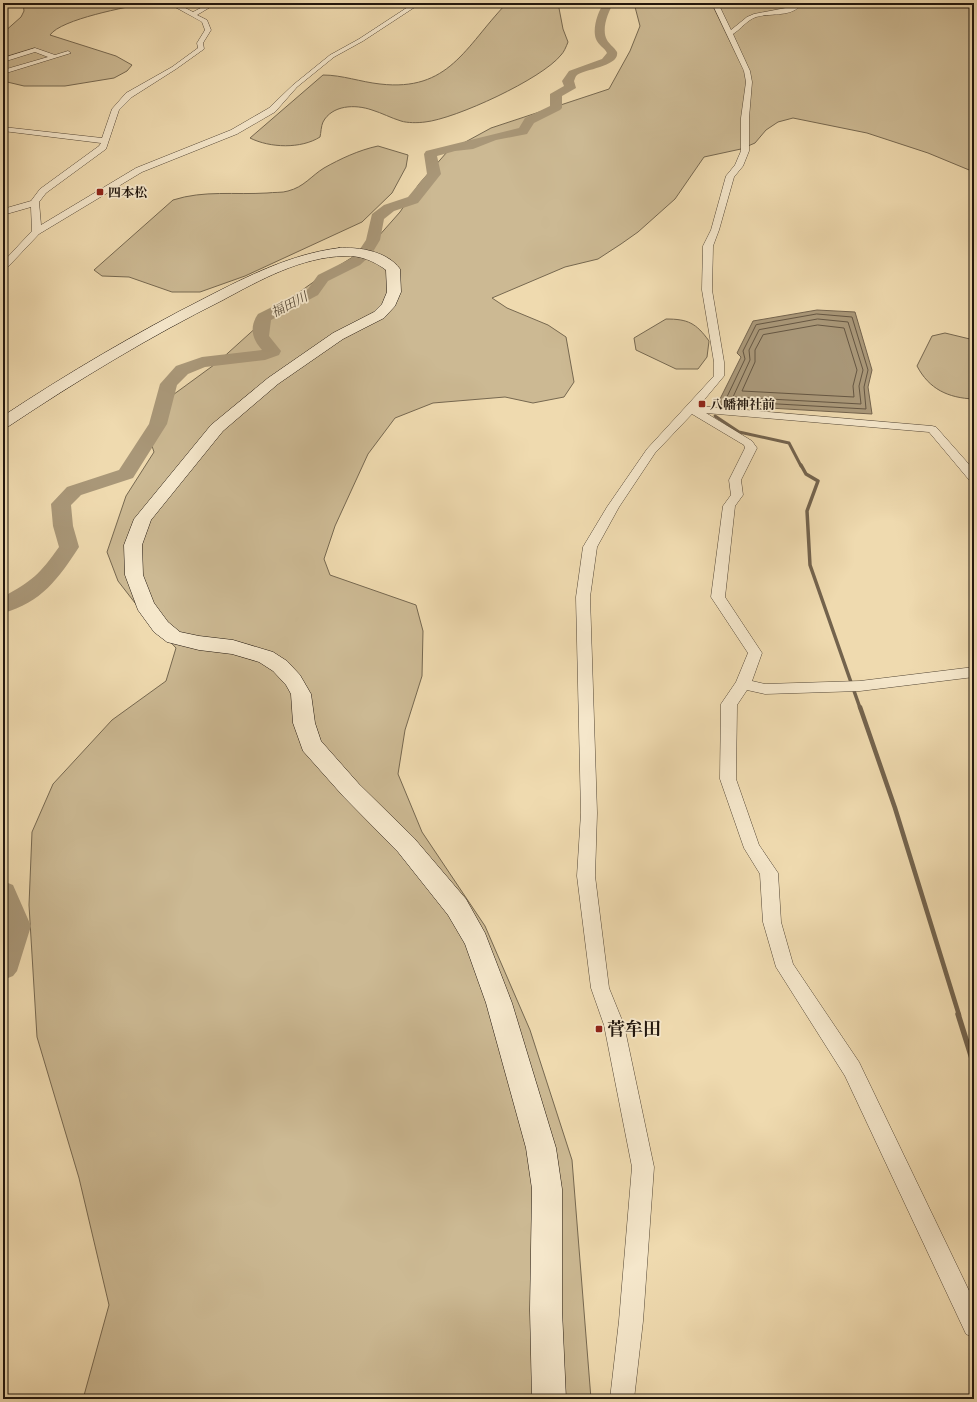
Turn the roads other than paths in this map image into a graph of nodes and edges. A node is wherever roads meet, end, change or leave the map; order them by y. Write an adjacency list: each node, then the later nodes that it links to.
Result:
1 (171, 3): 6 (street)
2 (214, 3): 6 (street)
3 (418, 3): 17 (street)
4 (715, 3): 7 (street)
5 (796, 3): 7 (street)
6 (194, 14): 14 (street)
7 (730, 33): 19 (street)
8 (68, 53): 9 (street)
9 (55, 57): 10 (street); 11 (street)
10 (3, 61): 11 (street)
11 (18, 68): 12 (street)
12 (3, 72)
13 (3, 129): 14 (street)
14 (104, 141): 15 (street)
15 (36, 204): 16 (street); 17 (street)
16 (3, 212)
17 (36, 232): 18 (street)
18 (3, 267)
19 (691, 409): 21 (street); 23 (street); 26 (street)
20 (3, 423): 25 (street)
21 (974, 478)
22 (974, 672): 23 (street)
23 (743, 684): 24 (street)
24 (974, 1326)
25 (549, 1399)
26 (622, 1399)

